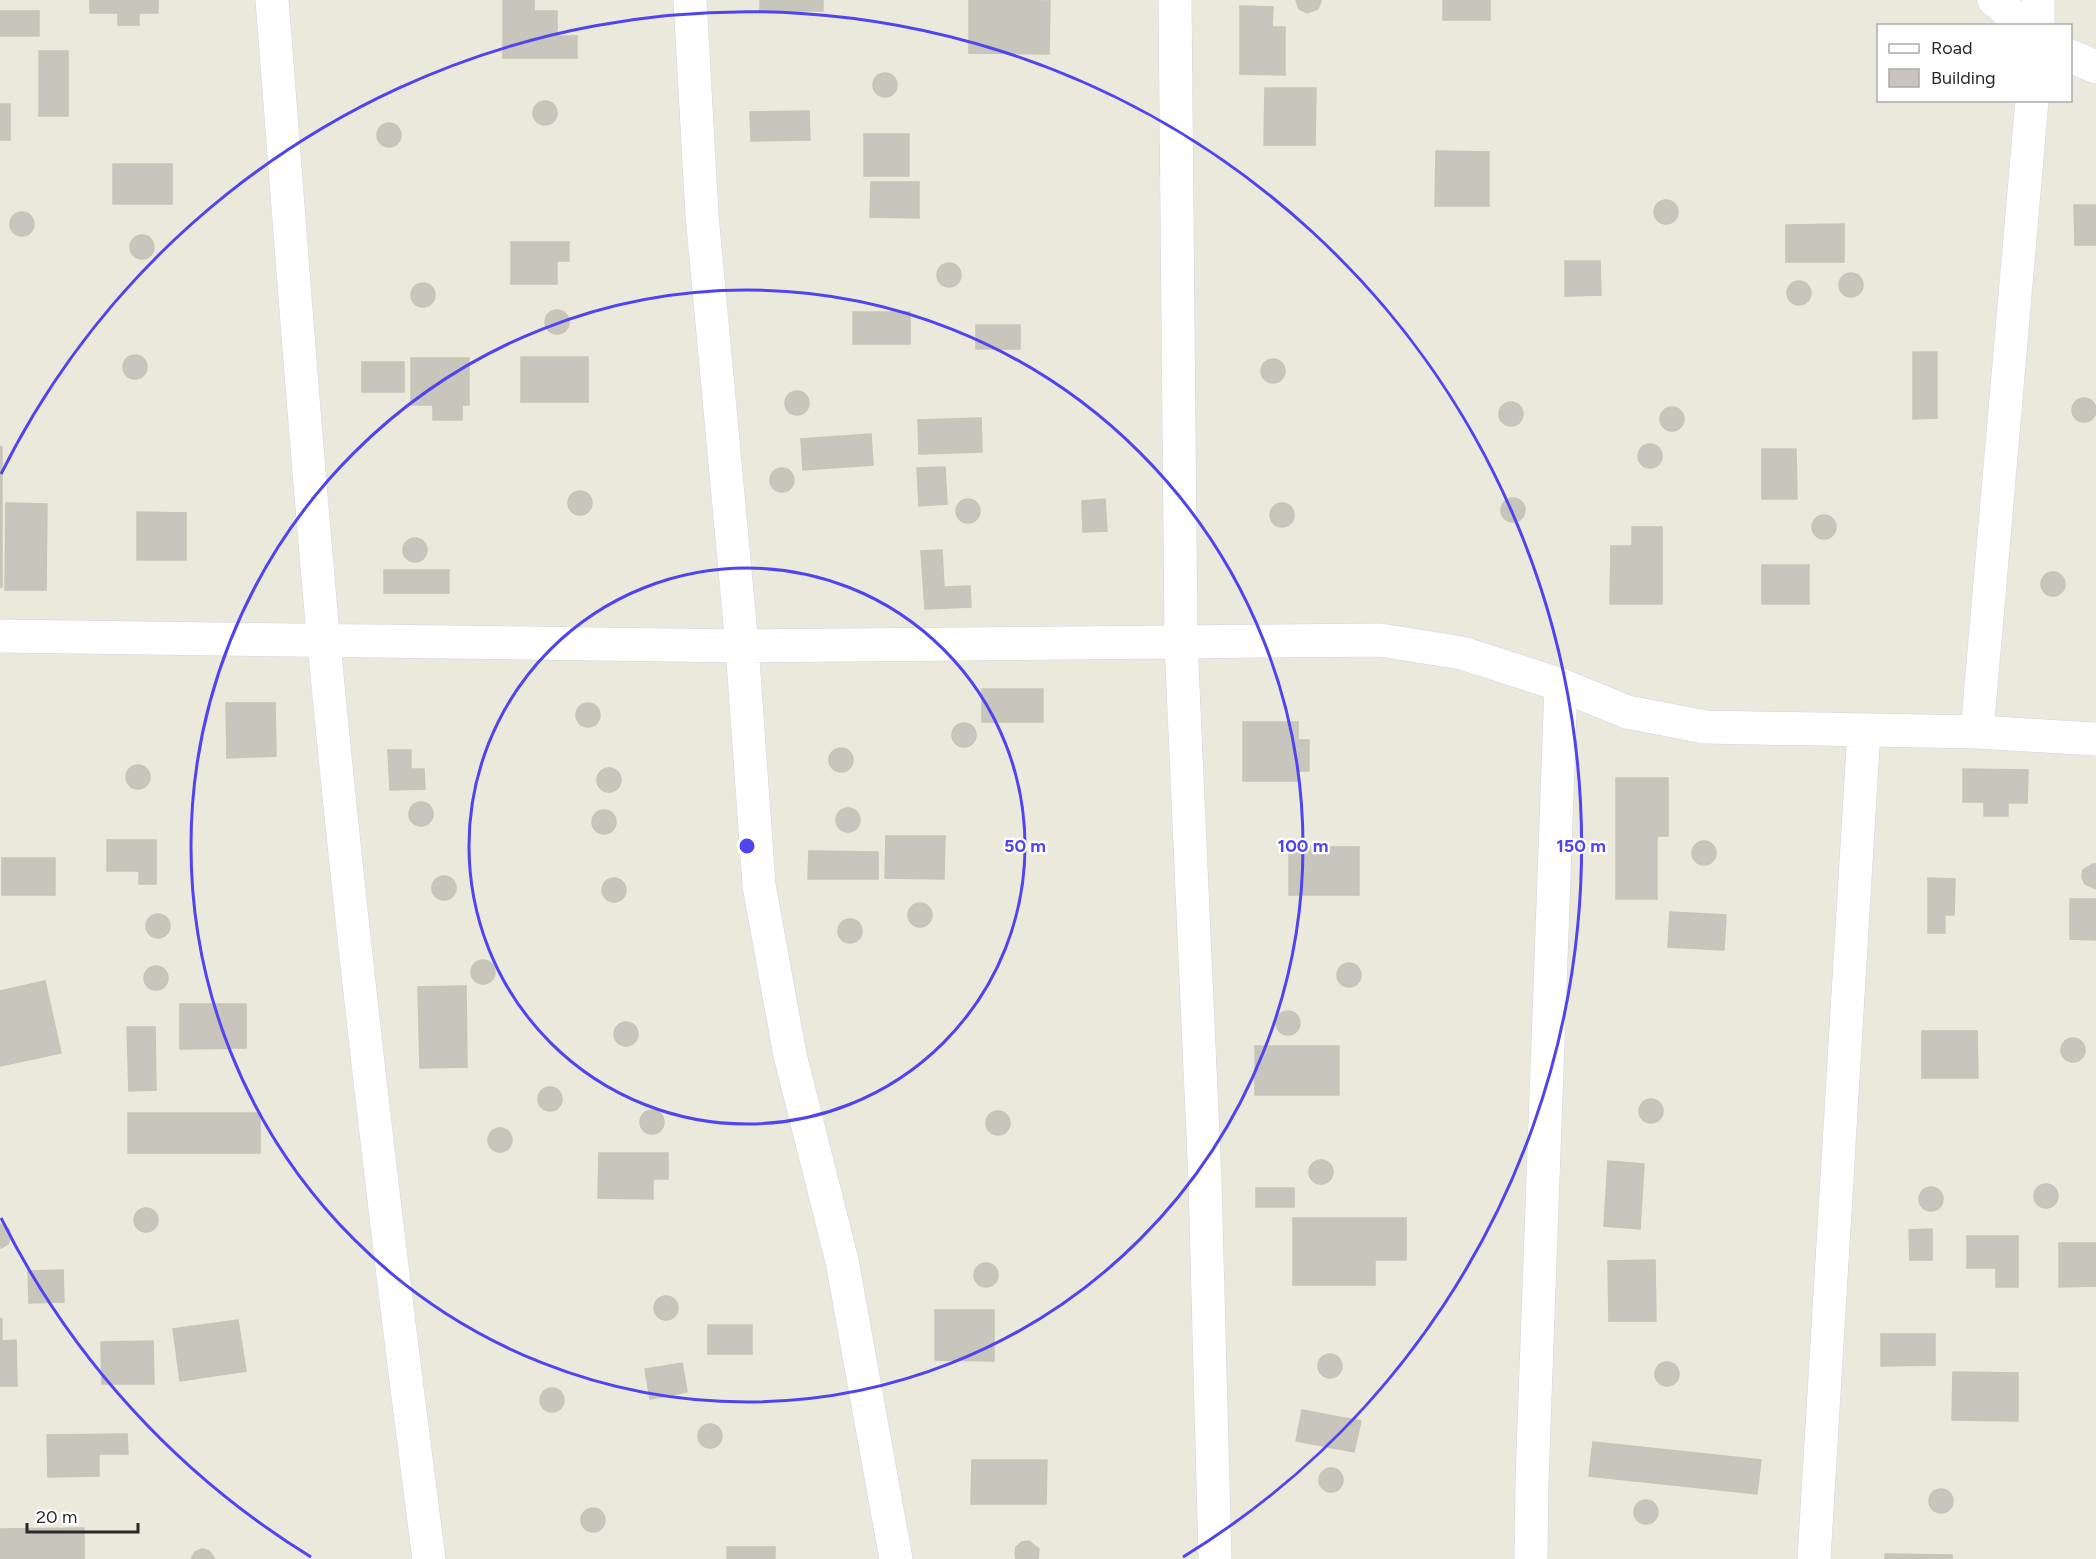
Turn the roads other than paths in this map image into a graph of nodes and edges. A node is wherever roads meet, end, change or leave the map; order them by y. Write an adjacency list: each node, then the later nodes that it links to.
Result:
1 (272, 0): 12 (street)
2 (690, 0): 14 (street)
3 (1175, 0): 13 (street)
4 (1994, 0): 6 (street)
5 (2038, 0): 7 (street)
6 (2020, 24)
7 (2038, 24)
8 (2072, 57): 9 (street)
9 (2096, 67)
10 (2032, 102): 17 (street)
11 (0, 636): 12 (street)
12 (324, 641): 14 (street); 19 (street)
13 (1181, 642): 14 (street); 15 (street); 21 (street)
14 (742, 646): 20 (street)
15 (1561, 685): 16 (street); 22 (street)
16 (1864, 730): 17 (street); 23 (street)
17 (1977, 732): 18 (street)
18 (2096, 739)
19 (429, 1559)
20 (896, 1559)
21 (1215, 1559)
22 (1531, 1559)
23 (1814, 1559)

